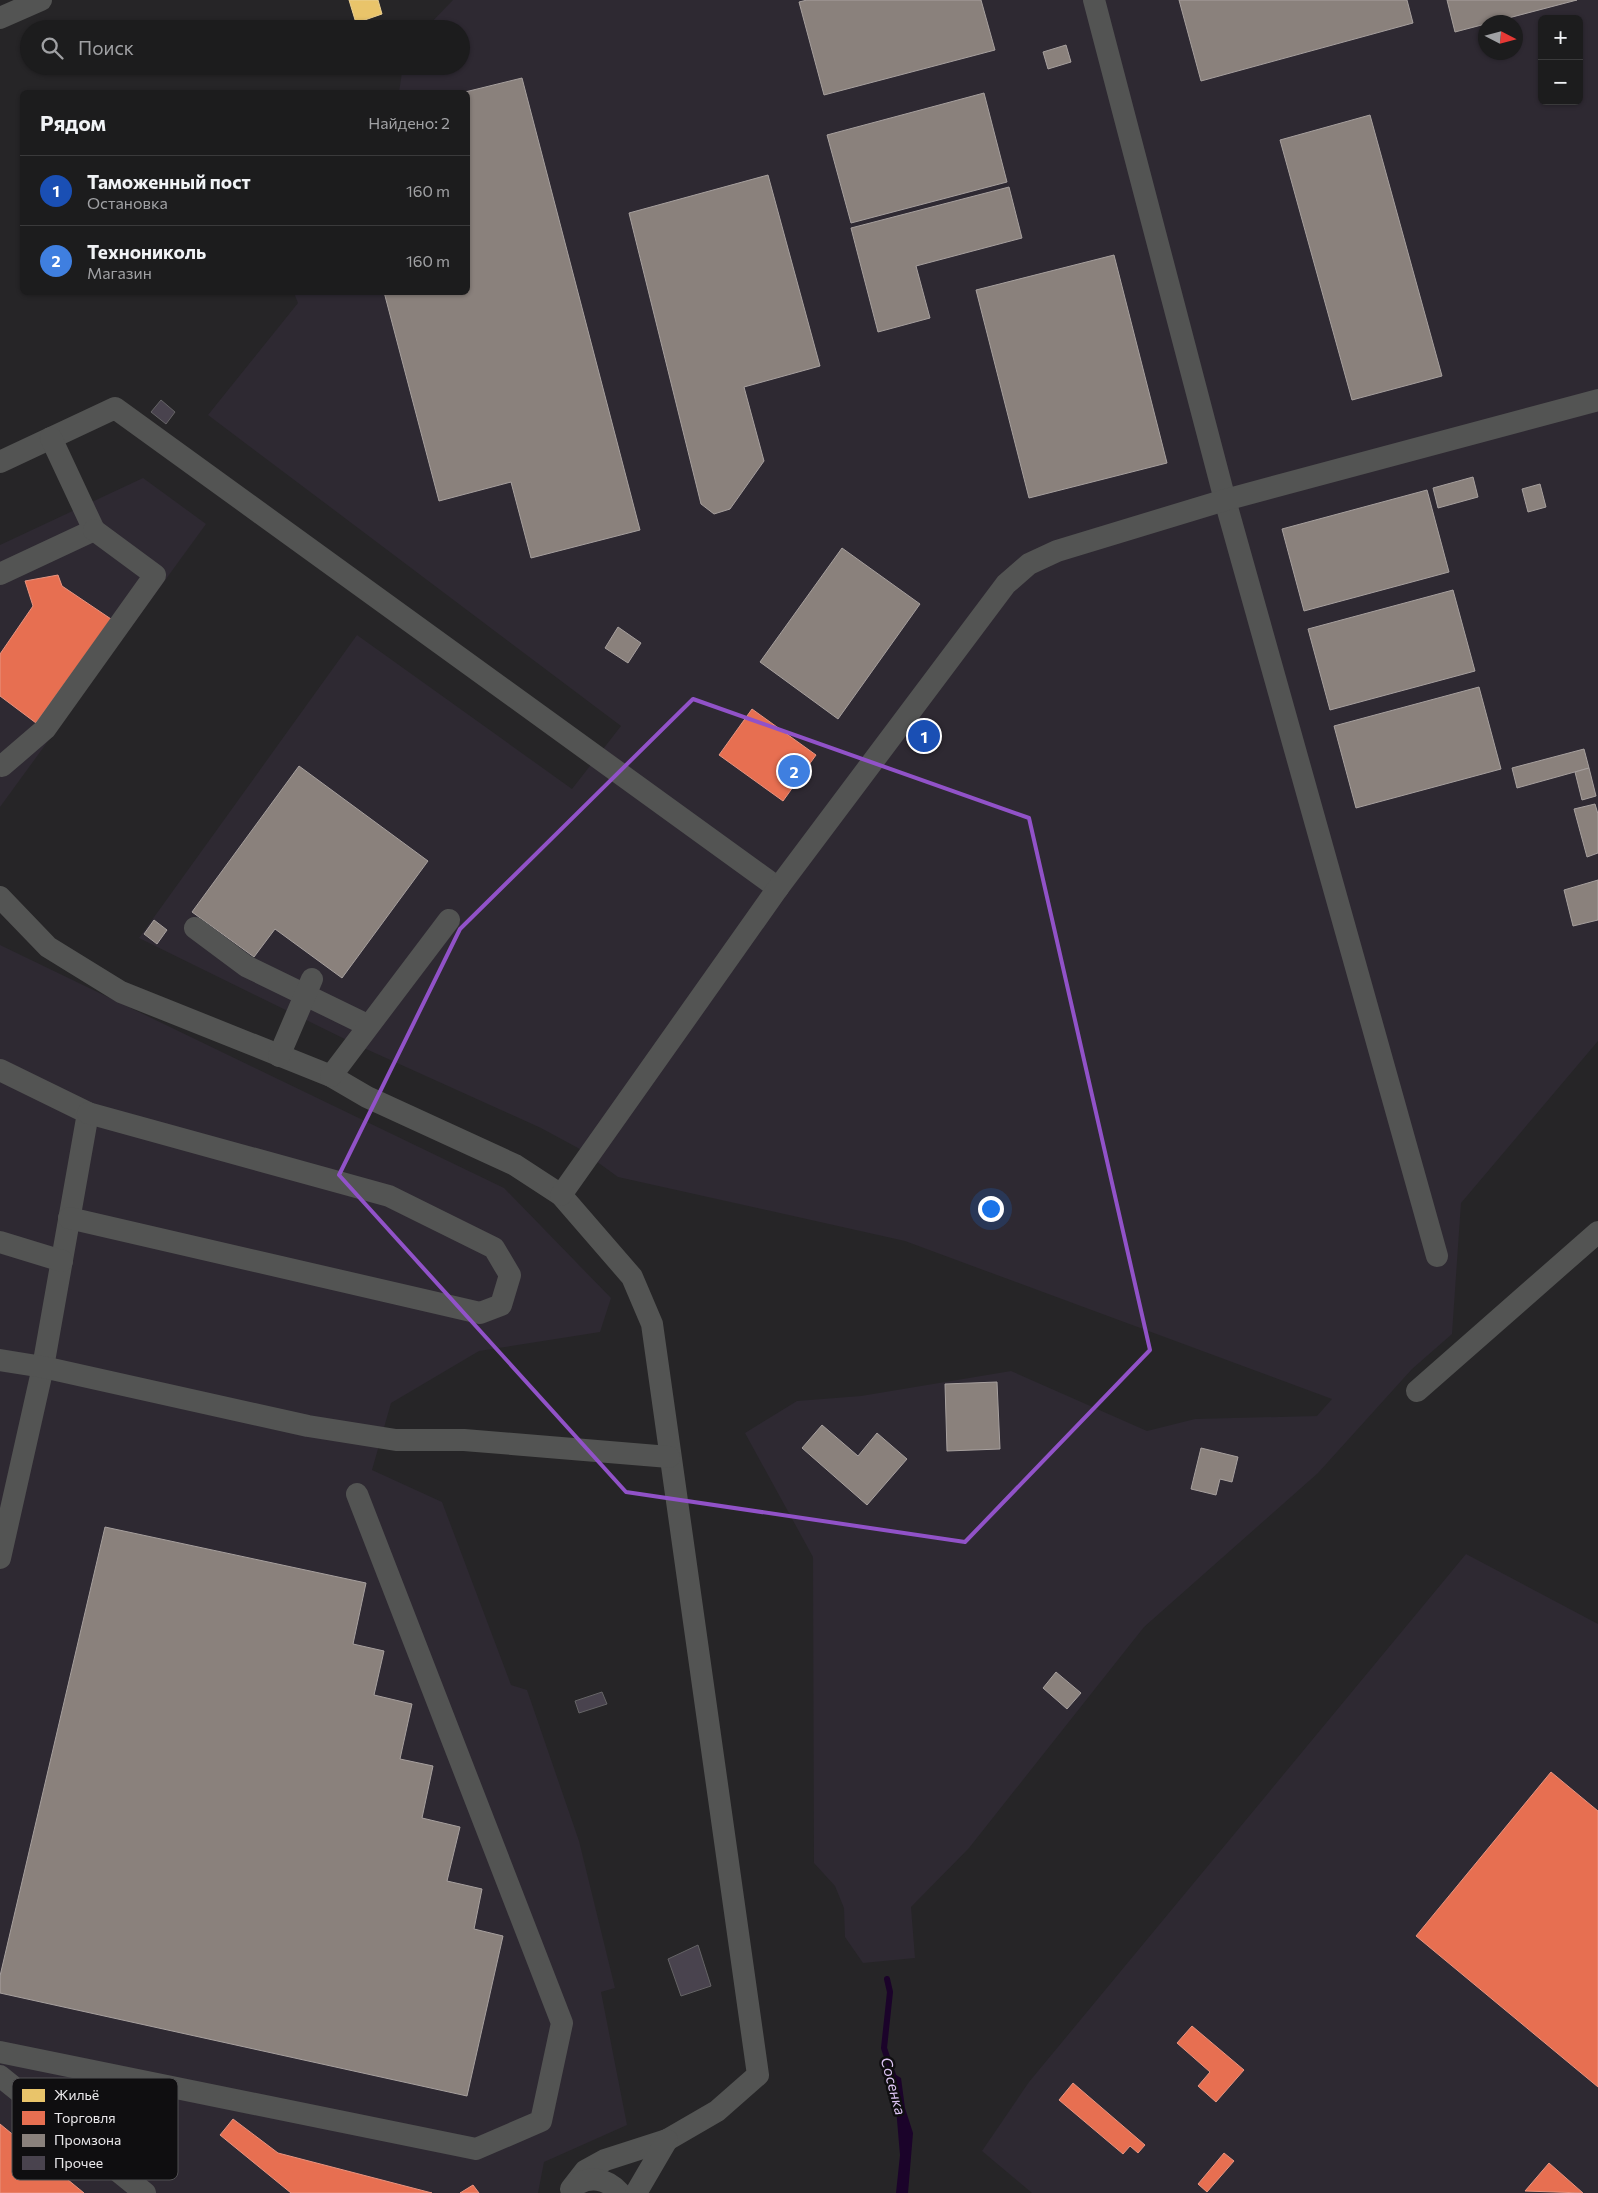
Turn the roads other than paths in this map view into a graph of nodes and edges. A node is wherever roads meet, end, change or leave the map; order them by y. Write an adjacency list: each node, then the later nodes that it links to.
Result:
1 (41, 0): 3 (street)
2 (1094, 0): 7 (street)
3 (0, 18)
4 (1598, 400): 7 (street)
5 (51, 438): 6 (street); 8 (street); 11 (street)
6 (0, 462)
7 (1225, 500): 11 (street); 25 (street)
8 (94, 530): 9 (street); 10 (street)
9 (0, 574)
10 (1, 765)
11 (778, 888): 21 (street)
12 (0, 897): 17 (street)
13 (449, 920): 16 (street)
14 (195, 928): 15 (street)
15 (309, 987): 16 (street); 17 (street)
16 (367, 1025): 19 (street)
17 (280, 1056): 19 (street)
18 (0, 1070): 20 (street)
19 (331, 1076): 21 (street)
20 (88, 1113): 22 (street); 22 (street)
21 (561, 1195): 30 (street)
22 (69, 1218): 26 (street)
23 (1598, 1232): 29 (street)
24 (0, 1242): 26 (street)
25 (1437, 1256)
26 (62, 1261): 28 (street)
27 (0, 1360): 28 (street)
28 (43, 1366): 30 (street); 32 (street)
29 (1417, 1391)
30 (669, 1457): 38 (street)
31 (357, 1494): 37 (street)
32 (0, 1558)
33 (0, 2052): 35 (street)
34 (0, 2076): 36 (street)
35 (128, 2078)
36 (12, 2086)
37 (178, 2088)
38 (667, 2140): 40 (street); 43 (street)
39 (129, 2180): 41 (street)
40 (569, 2191): 42 (street)
41 (145, 2193)
42 (620, 2193)
43 (636, 2193)

